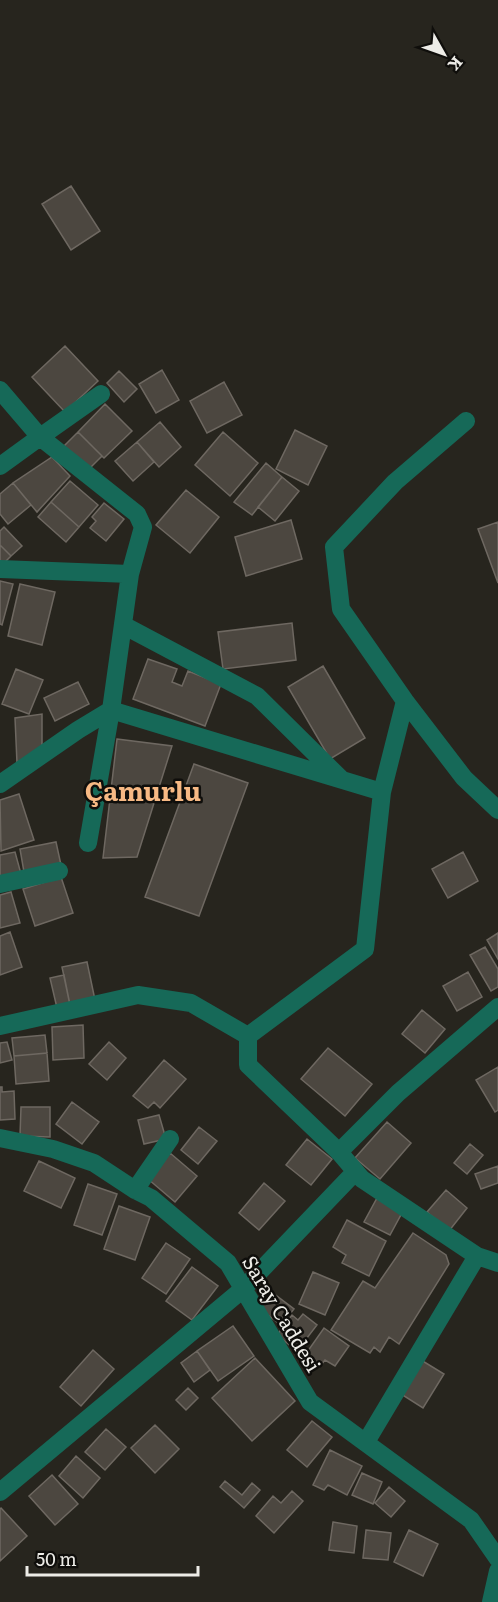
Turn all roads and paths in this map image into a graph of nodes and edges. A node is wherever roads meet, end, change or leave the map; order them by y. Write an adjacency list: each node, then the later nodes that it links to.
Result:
1 (0, 390): 4 (street)
2 (101, 394): 4 (street)
3 (466, 422): 9 (street)
4 (40, 437): 5 (street); 7 (street)
5 (0, 466)
6 (0, 569): 7 (street)
7 (129, 574): 8 (street)
8 (123, 625): 10 (street); 11 (street)
9 (405, 701): 13 (street); 14 (street)
10 (111, 710): 11 (street); 12 (street); 15 (street)
11 (341, 779): 13 (street)
12 (0, 784)
13 (382, 792): 20 (street)
14 (498, 810)
15 (88, 843)
16 (59, 871): 17 (street)
17 (0, 884)
18 (498, 1007): 23 (street)
19 (1, 1022): 20 (street)
20 (248, 1036): 23 (street)
21 (0, 1138): 25 (street, Saray Caddesi)
22 (170, 1139): 25 (street)
23 (339, 1152): 24 (street)
24 (355, 1172): 26 (street); 28 (street)
25 (135, 1190): 28 (street, Saray Caddesi)
26 (477, 1256): 27 (street); 29 (street)
27 (498, 1263)
28 (243, 1289): 29 (street, Saray Caddesi); 30 (street)
29 (366, 1442): 31 (street, Saray Caddesi)
30 (0, 1492)
31 (496, 1553)
32 (498, 1571): 33 (street)
33 (491, 1602)

